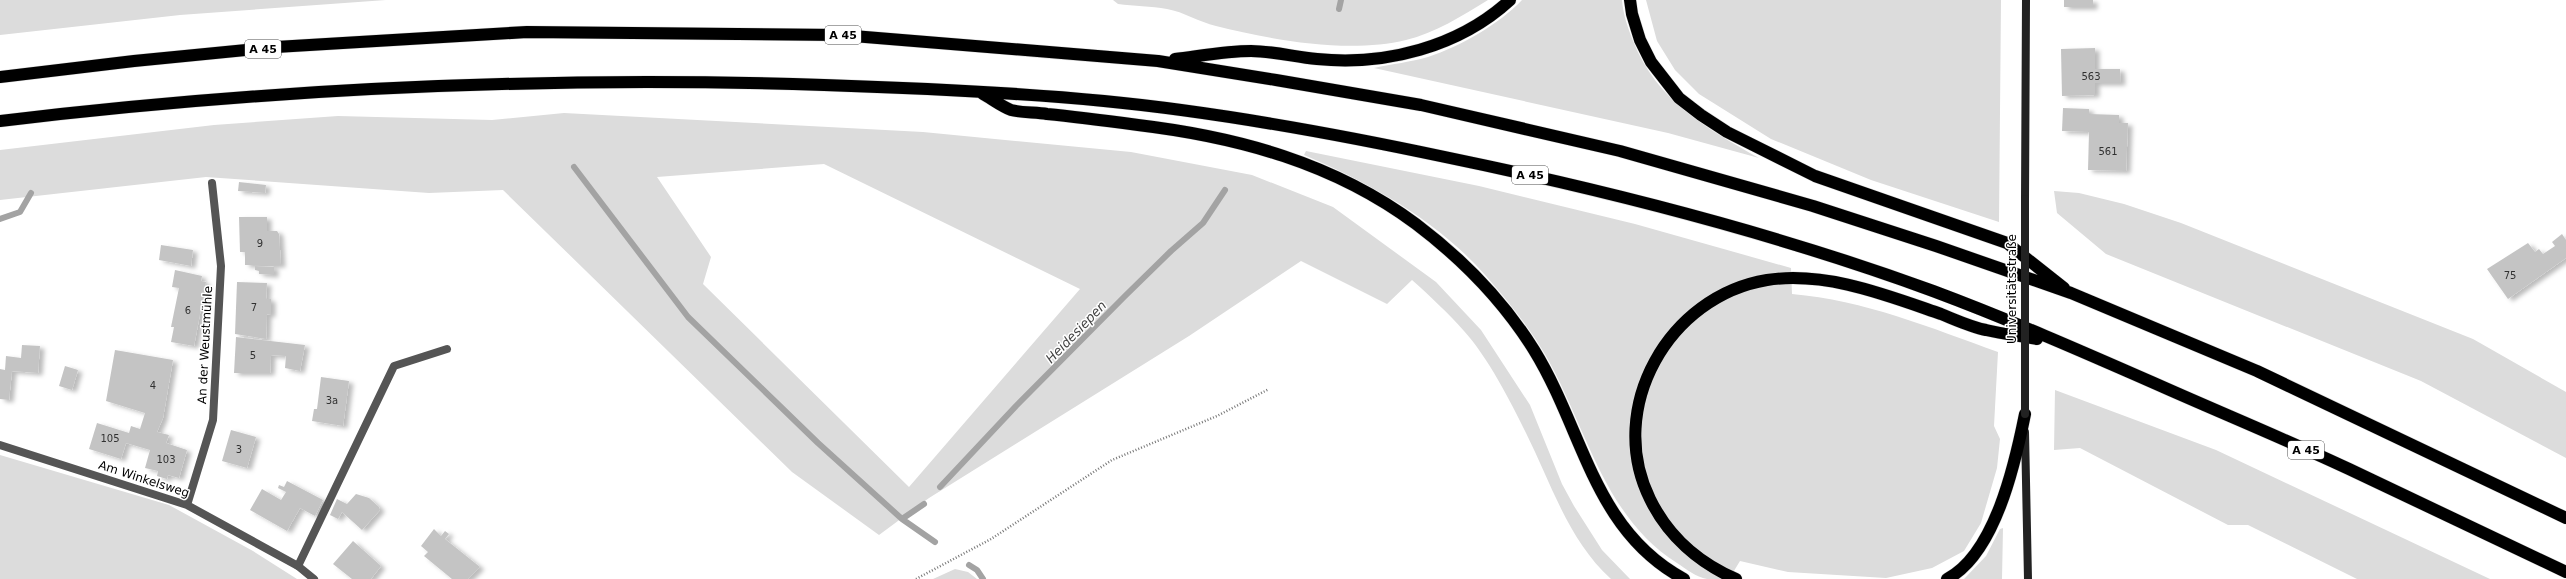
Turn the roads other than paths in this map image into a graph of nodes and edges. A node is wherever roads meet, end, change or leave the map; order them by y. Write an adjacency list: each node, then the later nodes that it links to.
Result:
1 (1510, 0): 4 (highway)
2 (1630, 0): 9 (highway)
3 (2026, 0): 12 (main road, Universitätsstraße, bridge)
4 (1158, 61): 5 (highway, A 45); 9 (highway, A 45)
5 (0, 77)
6 (978, 92): 7 (highway, A 45); 10 (highway, A 45); 19 (highway)
7 (0, 121)
8 (212, 183): 14 (street, An der Weustmühle)
9 (2071, 293): 15 (highway, A 45)
10 (2061, 342): 17 (highway, A 45); 20 (highway)
11 (447, 349): 16 (street)
12 (2025, 414): 21 (highway); 22 (main road, Universitätsstraße)
13 (0, 445): 14 (street, Am Winkelsweg)
14 (187, 505): 16 (street, Am Winkelsweg)
15 (2566, 518)
16 (298, 566): 18 (street, Am Winkelsweg)
17 (2566, 572)
18 (314, 579)
19 (1684, 579)
20 (1736, 579)
21 (1947, 579)
22 (2028, 579)

